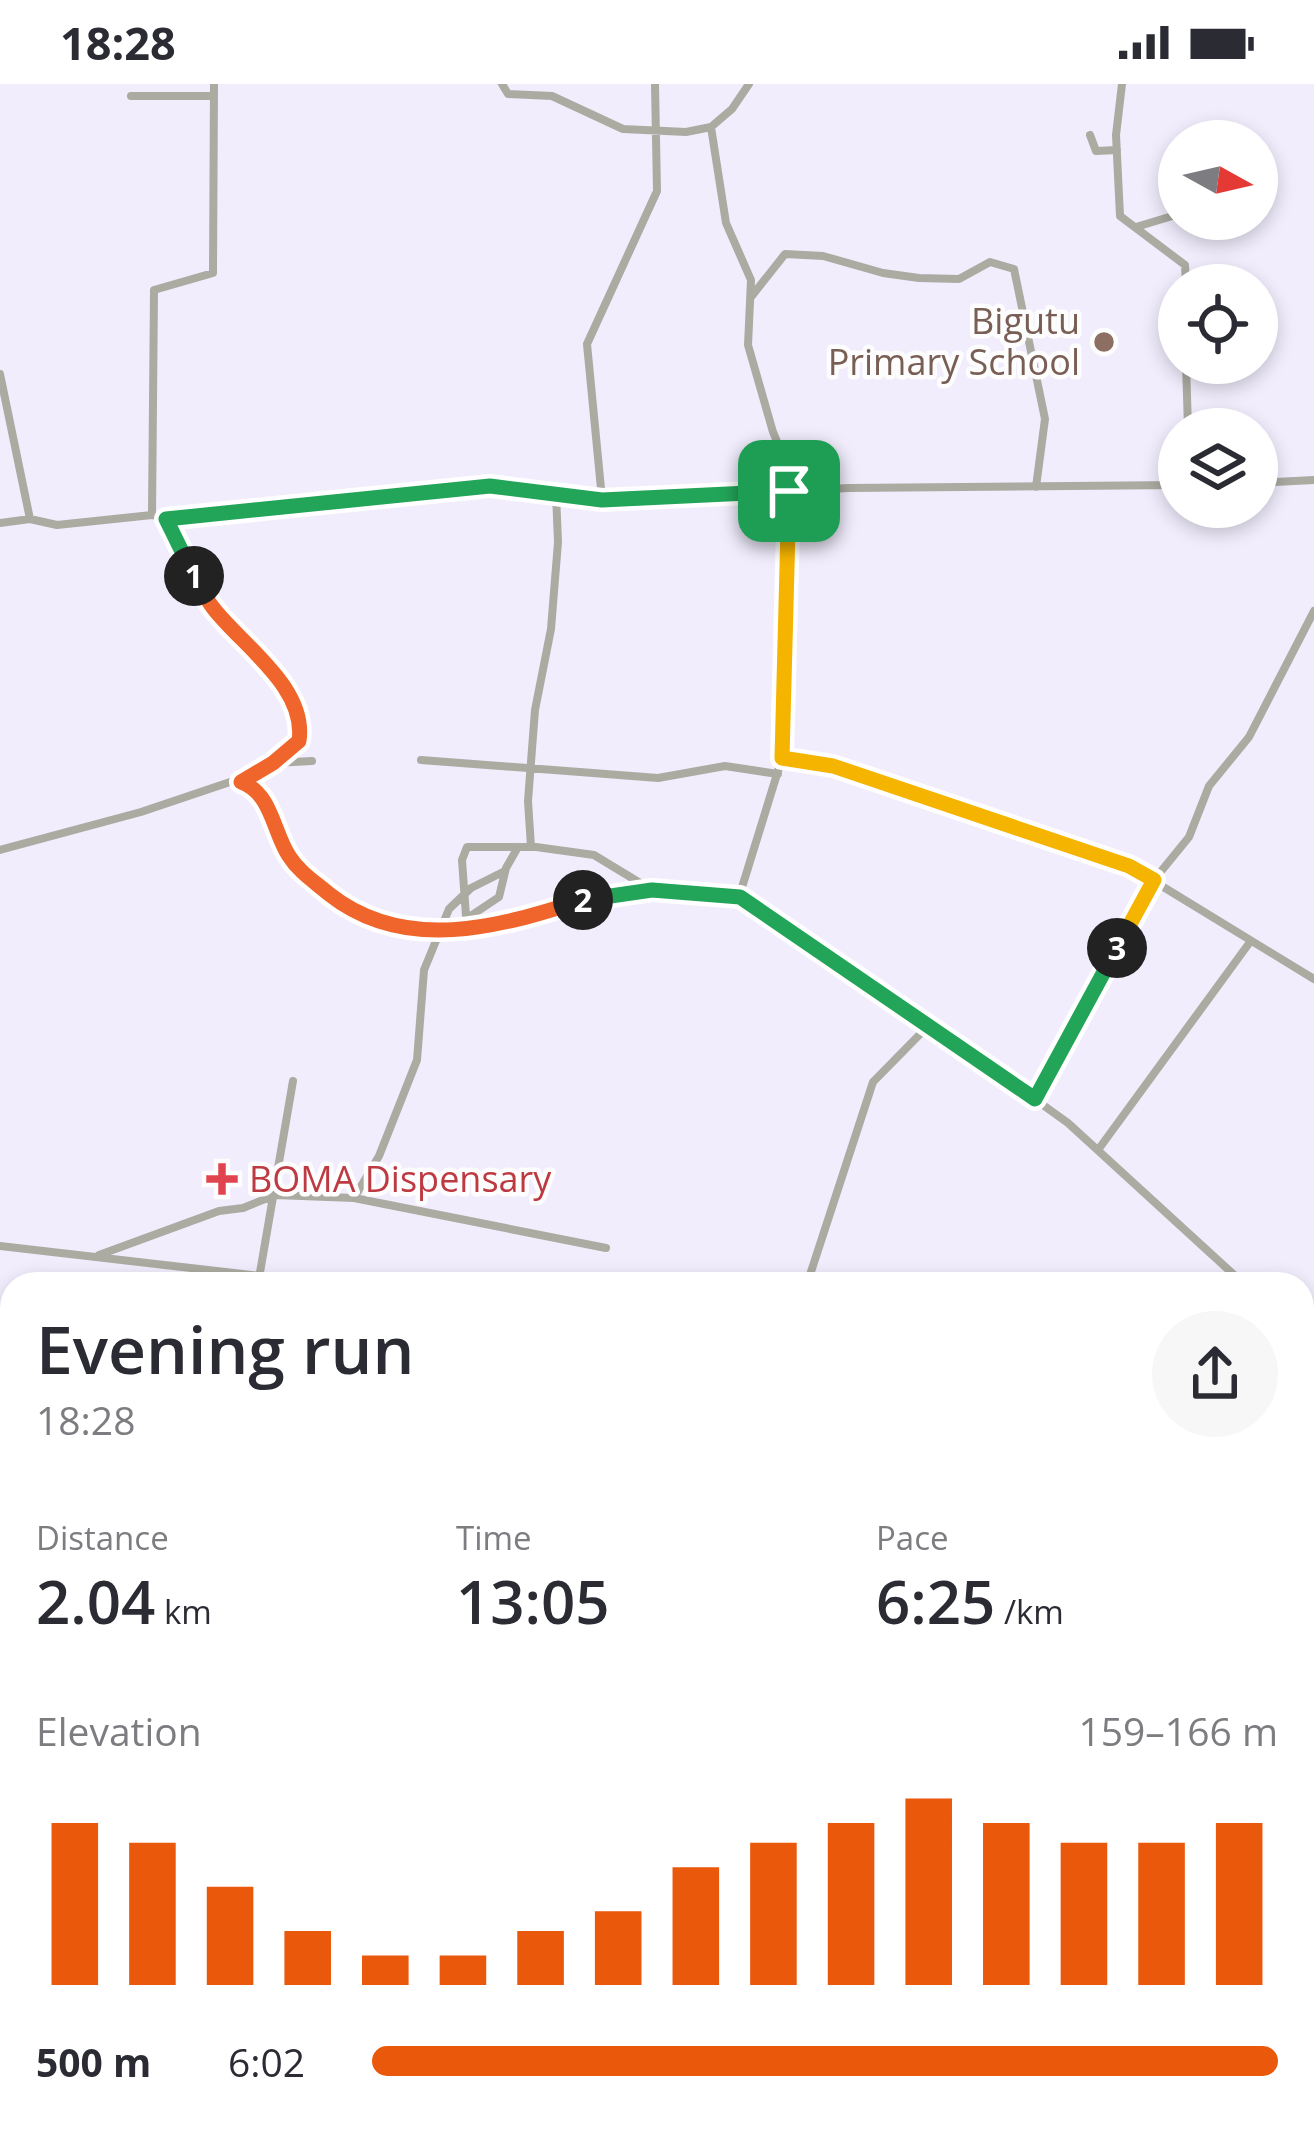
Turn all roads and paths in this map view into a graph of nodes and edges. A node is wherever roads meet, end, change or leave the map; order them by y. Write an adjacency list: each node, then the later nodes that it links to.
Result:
1 (214, 84): 6 (street)
2 (502, 84): 9 (street)
3 (655, 84): 9 (street)
4 (749, 84): 8 (street)
5 (1121, 84): 11 (street)
6 (214, 95): 7 (street); 24 (street)
7 (131, 96)
8 (711, 127): 9 (street); 15 (street)
9 (656, 131): 23 (street)
10 (1090, 135): 11 (street)
11 (1117, 151): 13 (street)
12 (1158, 221): 13 (street)
13 (1135, 228): 14 (street)
14 (1184, 264)
15 (751, 297): 20 (street); 21 (street)
16 (0, 374): 25 (street)
17 (1314, 480): 18 (street)
18 (1278, 481)
19 (1158, 485): 20 (street)
20 (1036, 487): 21 (street)
21 (789, 491): 23 (street); 29 (street)
22 (556, 494): 23 (street); 26 (street); 33 (street)
23 (602, 500)
24 (152, 515): 25 (street); 26 (street)
25 (30, 519): 27 (street)
26 (166, 519): 32 (street)
27 (0, 524)
28 (1314, 611): 40 (street)
29 (782, 758): 34 (street); 40 (street)
30 (421, 760): 33 (street)
31 (312, 761): 32 (street)
32 (273, 763): 35 (street)
33 (530, 769): 34 (street); 37 (street)
34 (778, 774): 43 (street)
35 (241, 782): 38 (street); 45 (street)
36 (518, 847): 37 (street); 39 (street); 42 (street)
37 (531, 847): 41 (street)
38 (0, 850)
39 (506, 871): 42 (street); 44 (street)
40 (1154, 880): 46 (street); 50 (street)
41 (652, 890): 43 (street); 44 (street)
42 (465, 893): 44 (street); 45 (street)
43 (740, 897): 48 (street)
44 (466, 924): 45 (street)
45 (442, 930): 53 (street)
46 (1250, 942): 47 (street); 51 (street)
47 (1314, 979)
48 (930, 1024): 50 (street); 59 (street)
49 (293, 1081): 52 (street)
50 (1035, 1099): 51 (street)
51 (1098, 1150): 60 (street)
52 (275, 1195): 53 (street); 56 (street); 58 (street)
53 (354, 1198): 55 (street)
54 (0, 1246): 56 (street)
55 (606, 1248)
56 (99, 1255): 57 (street)
57 (208, 1272)
58 (261, 1272)
59 (811, 1272)
60 (1231, 1272)

